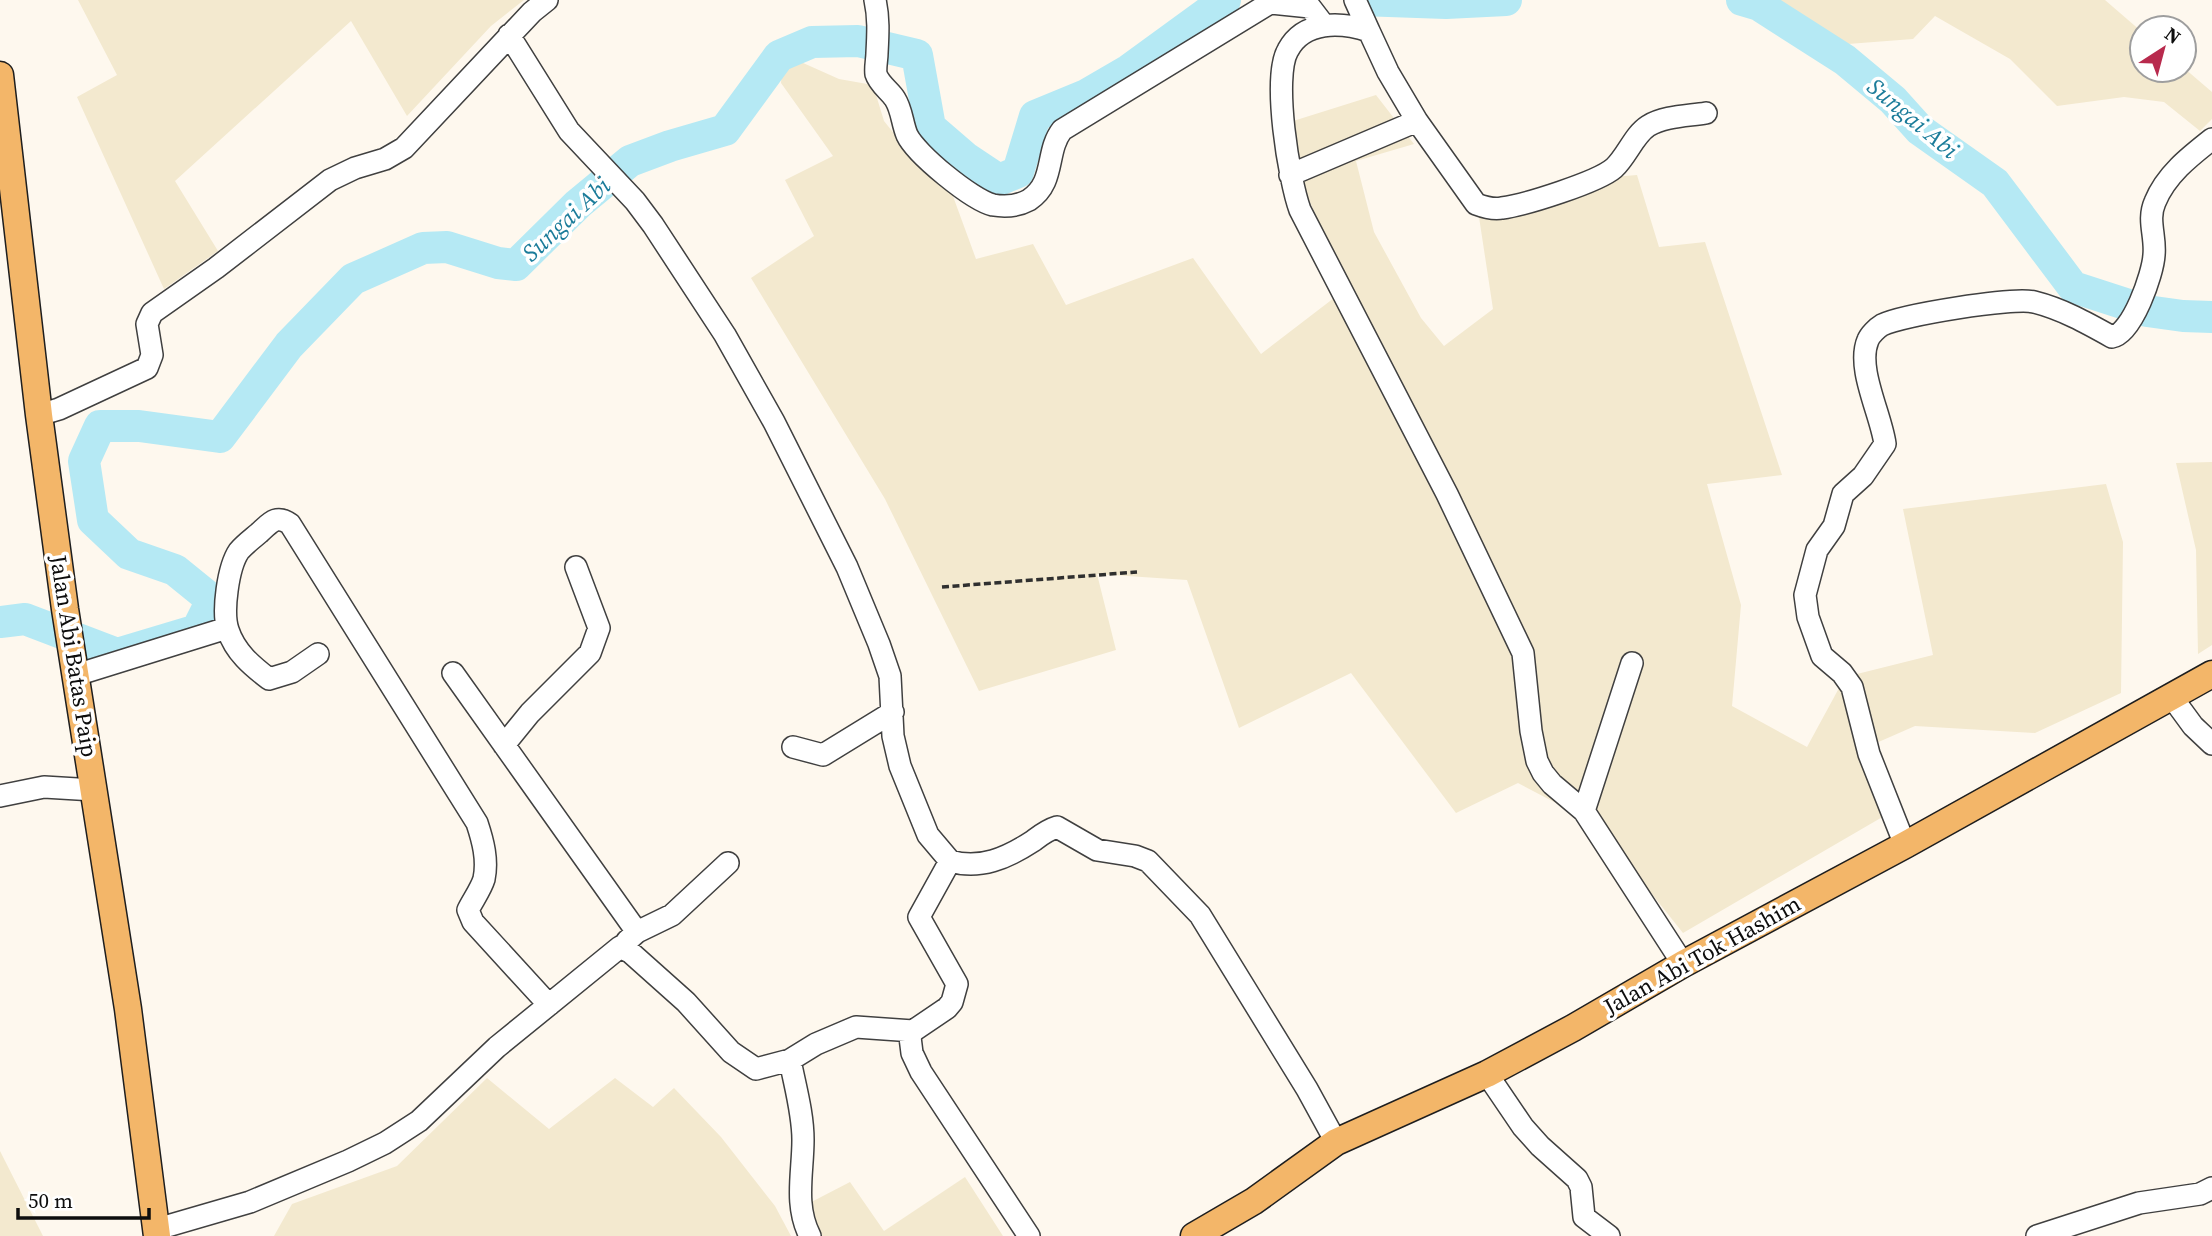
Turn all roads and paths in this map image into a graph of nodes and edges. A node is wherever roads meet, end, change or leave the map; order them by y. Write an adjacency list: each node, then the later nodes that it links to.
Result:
1 (547, 0): 6 (street)
2 (875, 0): 4 (street)
3 (1356, 1): 5 (street)
4 (1324, 24): 5 (street); 11 (street)
5 (1369, 31): 9 (street)
6 (509, 35): 12 (street); 23 (street)
7 (0, 75): 12 (main road, Jalan Abi Batas Paip)
8 (1706, 113): 9 (street)
9 (1417, 121): 11 (street)
10 (2212, 139): 30 (street)
11 (1290, 174): 29 (street)
12 (39, 415): 19 (main road, Jalan Abi Batas Paip)
13 (576, 567): 25 (street)
14 (1137, 572): 15 (path)
15 (943, 587)
16 (227, 628): 17 (street); 19 (street); 36 (street)
17 (317, 654)
18 (1632, 663): 29 (street)
19 (75, 667): 27 (main road, Jalan Abi Batas Paip)
20 (453, 673): 25 (street)
21 (2212, 674): 22 (main road, Jalan Abi Tok Hashim)
22 (2171, 696): 24 (street); 30 (main road, Jalan Abi Tok Hashim)
23 (893, 712): 26 (street); 31 (street)
24 (2212, 744)
25 (504, 745): 33 (street)
26 (793, 747)
27 (94, 790): 28 (street); 42 (main road, Jalan Abi Batas Paip)
28 (0, 796)
29 (1584, 811): 35 (street)
30 (1905, 845): 35 (main road, Jalan Abi Tok Hashim)
31 (950, 861): 37 (street); 40 (street)
32 (728, 863): 33 (street)
33 (638, 932): 34 (street)
34 (620, 947): 36 (street); 38 (street)
35 (1683, 964): 39 (main road, Jalan Abi Tok Hashim)
36 (549, 1005): 42 (street)
37 (913, 1031): 38 (street); 44 (street)
38 (790, 1060): 43 (street)
39 (1487, 1074): 40 (main road, Jalan Abi Tok Hashim); 46 (street)
40 (1336, 1142): 45 (main road, Jalan Abi Tok Hashim)
41 (2212, 1188): 47 (street)
42 (157, 1233)
43 (810, 1236)
44 (1028, 1236)
45 (1194, 1236)
46 (1609, 1236)
47 (2038, 1236)

